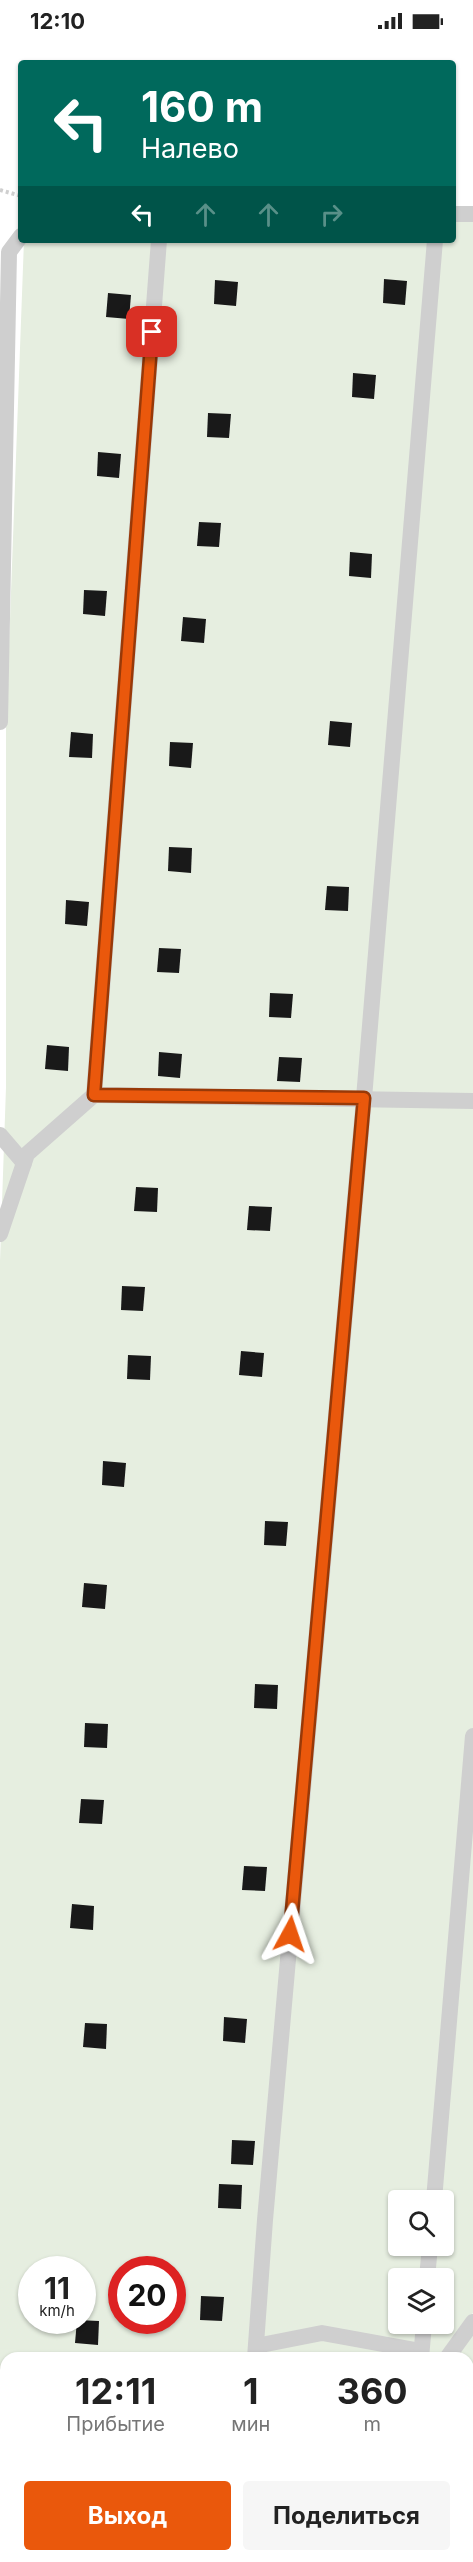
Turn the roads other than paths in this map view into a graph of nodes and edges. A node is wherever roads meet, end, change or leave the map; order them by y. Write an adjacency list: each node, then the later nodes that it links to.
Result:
1 (456, 214): 2 (lane)
2 (473, 214)
3 (18, 240): 6 (lane)
4 (159, 243): 7 (lane)
5 (435, 243): 8 (lane)
6 (0, 722)
7 (94, 1095): 8 (lane); 11 (lane)
8 (364, 1098): 9 (lane); 17 (lane)
9 (473, 1101)
10 (0, 1135): 11 (lane)
11 (24, 1163): 12 (lane)
12 (0, 1234)
13 (473, 1736): 14 (lane)
14 (435, 2190)
15 (473, 2322): 20 (lane)
16 (422, 2334): 19 (lane)
17 (256, 2352): 18 (lane)
18 (412, 2352)
19 (421, 2352)
20 (451, 2352)

